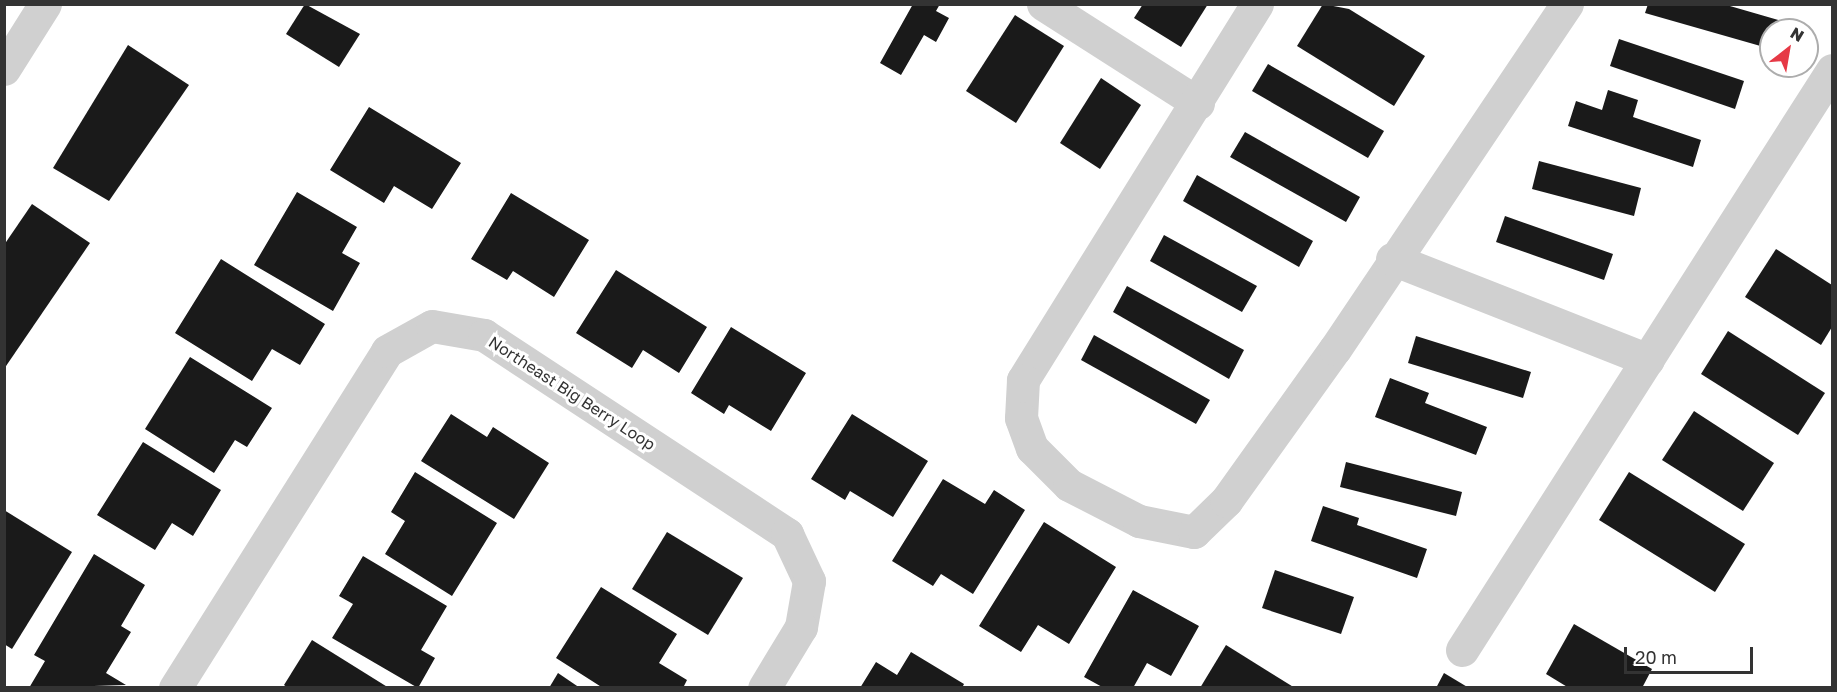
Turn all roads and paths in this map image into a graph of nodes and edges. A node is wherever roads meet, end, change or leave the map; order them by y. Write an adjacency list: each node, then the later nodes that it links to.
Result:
1 (45, 4): 5 (street)
2 (1042, 4): 7 (street)
3 (1257, 4): 7 (street)
4 (1567, 4): 8 (street)
5 (4, 69)
6 (1833, 69): 9 (street)
7 (1198, 103): 8 (street)
8 (1392, 259): 9 (street)
9 (1648, 360): 10 (street)
10 (1462, 650)
11 (176, 687): 12 (street, Northeast Big Berry Loop)
12 (764, 687)

